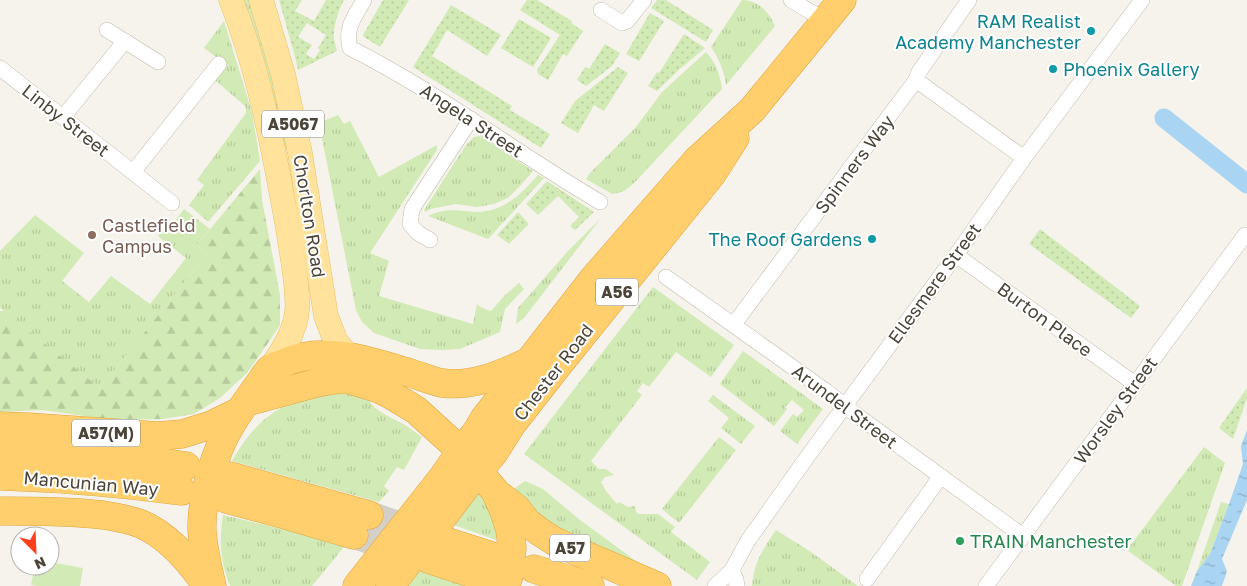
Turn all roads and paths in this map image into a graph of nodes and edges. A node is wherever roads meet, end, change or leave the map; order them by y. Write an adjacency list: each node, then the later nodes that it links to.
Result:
1 (231, 0): 30 (main road, Chorlton Road / A5067)
2 (261, 0): 28 (main road, Chorlton Road / A5067)
3 (364, 0): 18 (street, Angela Street)
4 (644, 0): 8 (street)
5 (791, 0): 9 (street)
6 (969, 0): 15 (street, Spinners Way)
7 (1142, 0): 19 (street, Ellesmere Street)
8 (601, 10)
9 (834, 10): 16 (highway, Chester Road / A56)
10 (107, 30): 11 (street)
11 (125, 41): 12 (street); 17 (street)
12 (158, 62)
13 (219, 64): 20 (street)
14 (0, 68): 17 (street, Linby Street)
15 (916, 80): 19 (street); 27 (street, Spinners Way)
16 (752, 110): 29 (highway, Chester Road / A56); 37 (highway, Chester Road / A56)
17 (63, 117): 20 (street, Linby Street)
18 (471, 119): 21 (street, Angela Street); 24 (street)
19 (1024, 158): 25 (street, Ellesmere Street)
20 (133, 172): 22 (street, Linby Street)
21 (600, 202)
22 (172, 203)
23 (1245, 235): 31 (street, Worsley Street)
24 (430, 240)
25 (956, 254): 31 (street, Burton Place); 34 (street, Ellesmere Street)
26 (666, 277): 27 (street, Arundel Street)
27 (734, 324): 34 (street, Arundel Street)
28 (348, 356): 29 (highway, Chester Road / A56); 30 (highway, Chester Road); 32 (main road, Chorlton Road / A5067)
29 (529, 362): 37 (highway, Chester Road / A56)
30 (270, 369): 33 (highway)
31 (1135, 384): 43 (street, Worsley Street)
32 (377, 388): 33 (highway); 37 (highway)
33 (243, 406): 35 (highway, A57(M)); 50 (highway)
34 (844, 406): 39 (street, Arundel Street); 46 (street, Ellesmere Street)
35 (0, 426)
36 (0, 450): 38 (highway, Mancunian Way / A57(M))
37 (478, 471): 47 (highway); 51 (highway, Chester Road / A56); 52 (highway, Chester Road / A56); 54 (highway, A57)
38 (0, 476)
39 (941, 476): 43 (street, Arundel Street); 48 (street)
40 (228, 487): 42 (highway)
41 (0, 511): 49 (highway)
42 (361, 525)
43 (1023, 536): 57 (street, Worsley Street)
44 (435, 550): 47 (highway)
45 (534, 569): 53 (highway)
46 (732, 570): 55 (street, Ellesmere Street); 56 (street)
47 (495, 574)
48 (867, 579)
49 (207, 586)
50 (212, 586)
51 (357, 586)
52 (390, 586)
53 (590, 586)
54 (657, 586)
55 (715, 586)
56 (737, 586)
57 (986, 586)

